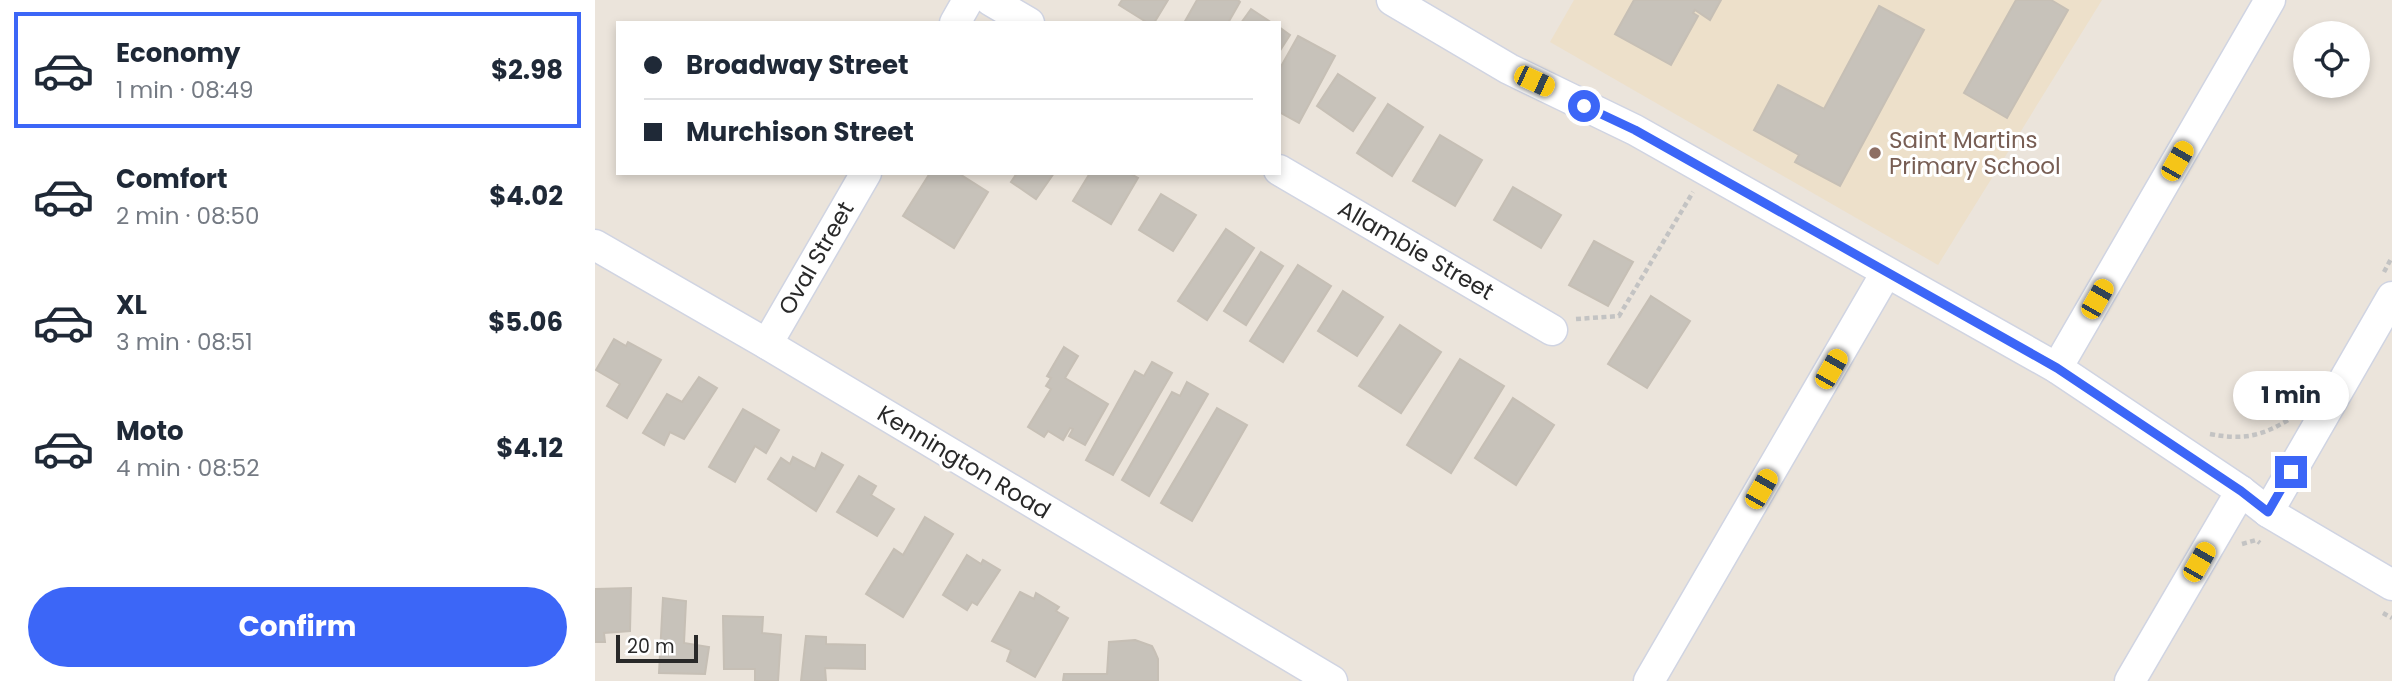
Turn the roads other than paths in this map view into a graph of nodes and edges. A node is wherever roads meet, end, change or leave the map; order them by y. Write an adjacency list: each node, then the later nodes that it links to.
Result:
1 (968, 0): 5 (street)
2 (990, 0): 6 (street)
3 (1392, 0): 10 (street)
4 (2270, 0): 14 (street)
5 (956, 21)
6 (1026, 21)
7 (1281, 171): 12 (street, Allambie Street)
8 (865, 175): 13 (street, Oval Street)
9 (595, 245): 13 (street, Kennington Road)
10 (1886, 273): 14 (street); 19 (street)
11 (2392, 297): 16 (street)
12 (1552, 330)
13 (767, 344): 18 (street, Kennington Road)
14 (2057, 368): 15 (street)
15 (2241, 491): 16 (street); 20 (street)
16 (2268, 512): 17 (street)
17 (2386, 598)
18 (1327, 680)
19 (1649, 681)
20 (2130, 681)

